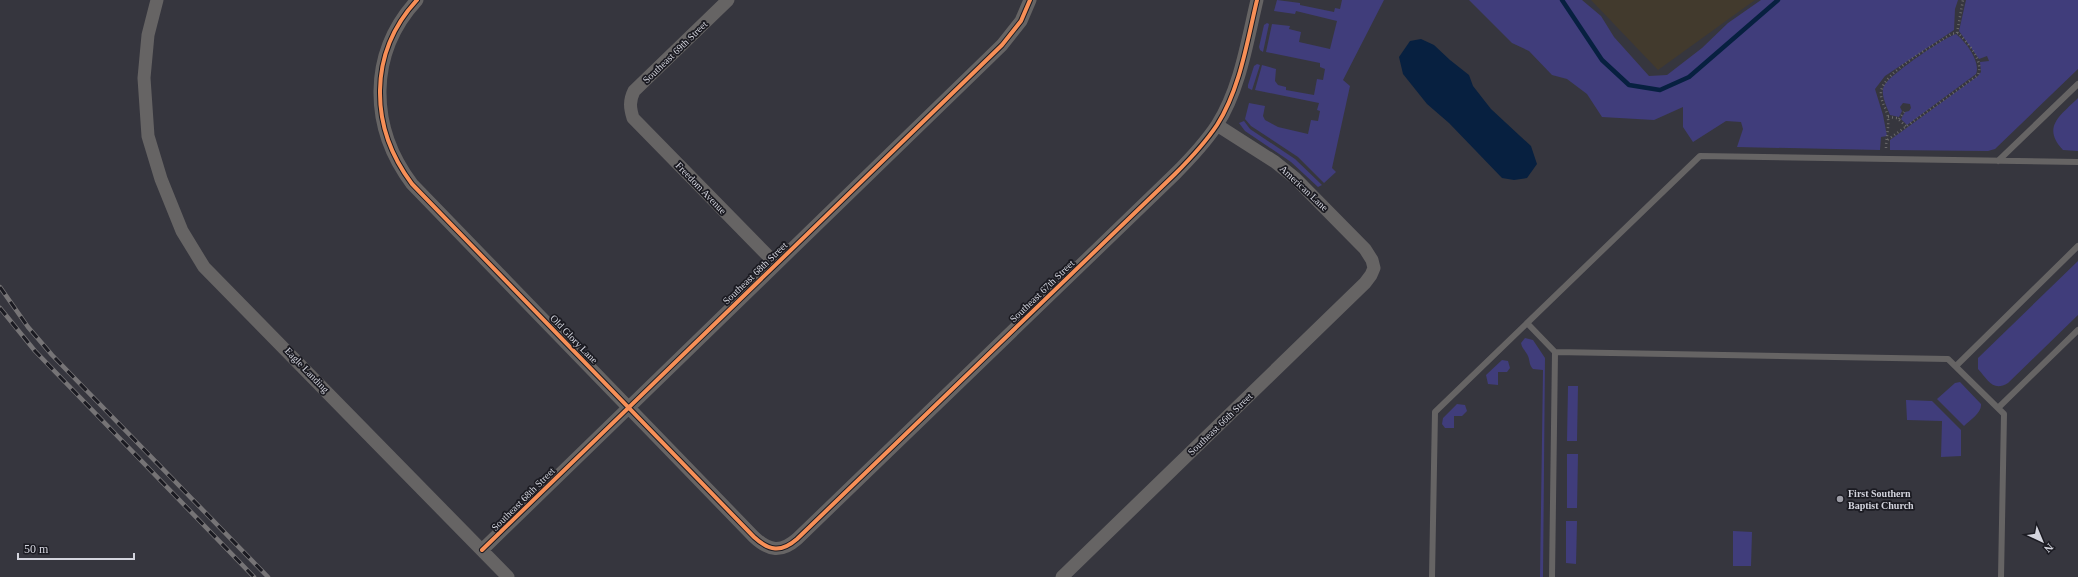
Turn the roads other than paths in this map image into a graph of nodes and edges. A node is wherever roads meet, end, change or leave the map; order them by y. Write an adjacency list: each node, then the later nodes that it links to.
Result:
1 (157, 0): 21 (street, Eagle Landing)
2 (417, 0): 18 (street, Old Glory Lane)
3 (728, 0): 7 (street, Southeast 69th Street)
4 (1030, 0): 12 (street, Southeast 68th Street)
5 (1257, 0): 8 (street, Southeast 67th Street)
6 (2078, 84): 9 (lane)
7 (630, 109): 12 (street, Freedom Avenue)
8 (1217, 125): 13 (street, American Lane); 20 (street, Southeast 67th Street)
9 (1998, 161): 10 (lane); 14 (lane)
10 (2078, 162)
11 (2078, 246): 17 (lane)
12 (776, 264): 18 (street, Southeast 68th Street)
13 (1374, 268): 23 (street, Southeast 66th Street)
14 (1527, 323): 16 (lane); 24 (lane)
15 (2078, 330): 19 (lane)
16 (1555, 352): 17 (lane); 25 (lane)
17 (1956, 366): 19 (lane)
18 (628, 407): 20 (street, Old Glory Lane); 21 (street, Southeast 68th Street)
19 (1998, 408): 26 (lane)
20 (774, 549)
21 (482, 550): 22 (street, Eagle Landing)
22 (508, 577)
23 (1062, 577)
24 (1432, 577)
25 (1552, 577)
26 (2002, 577)

